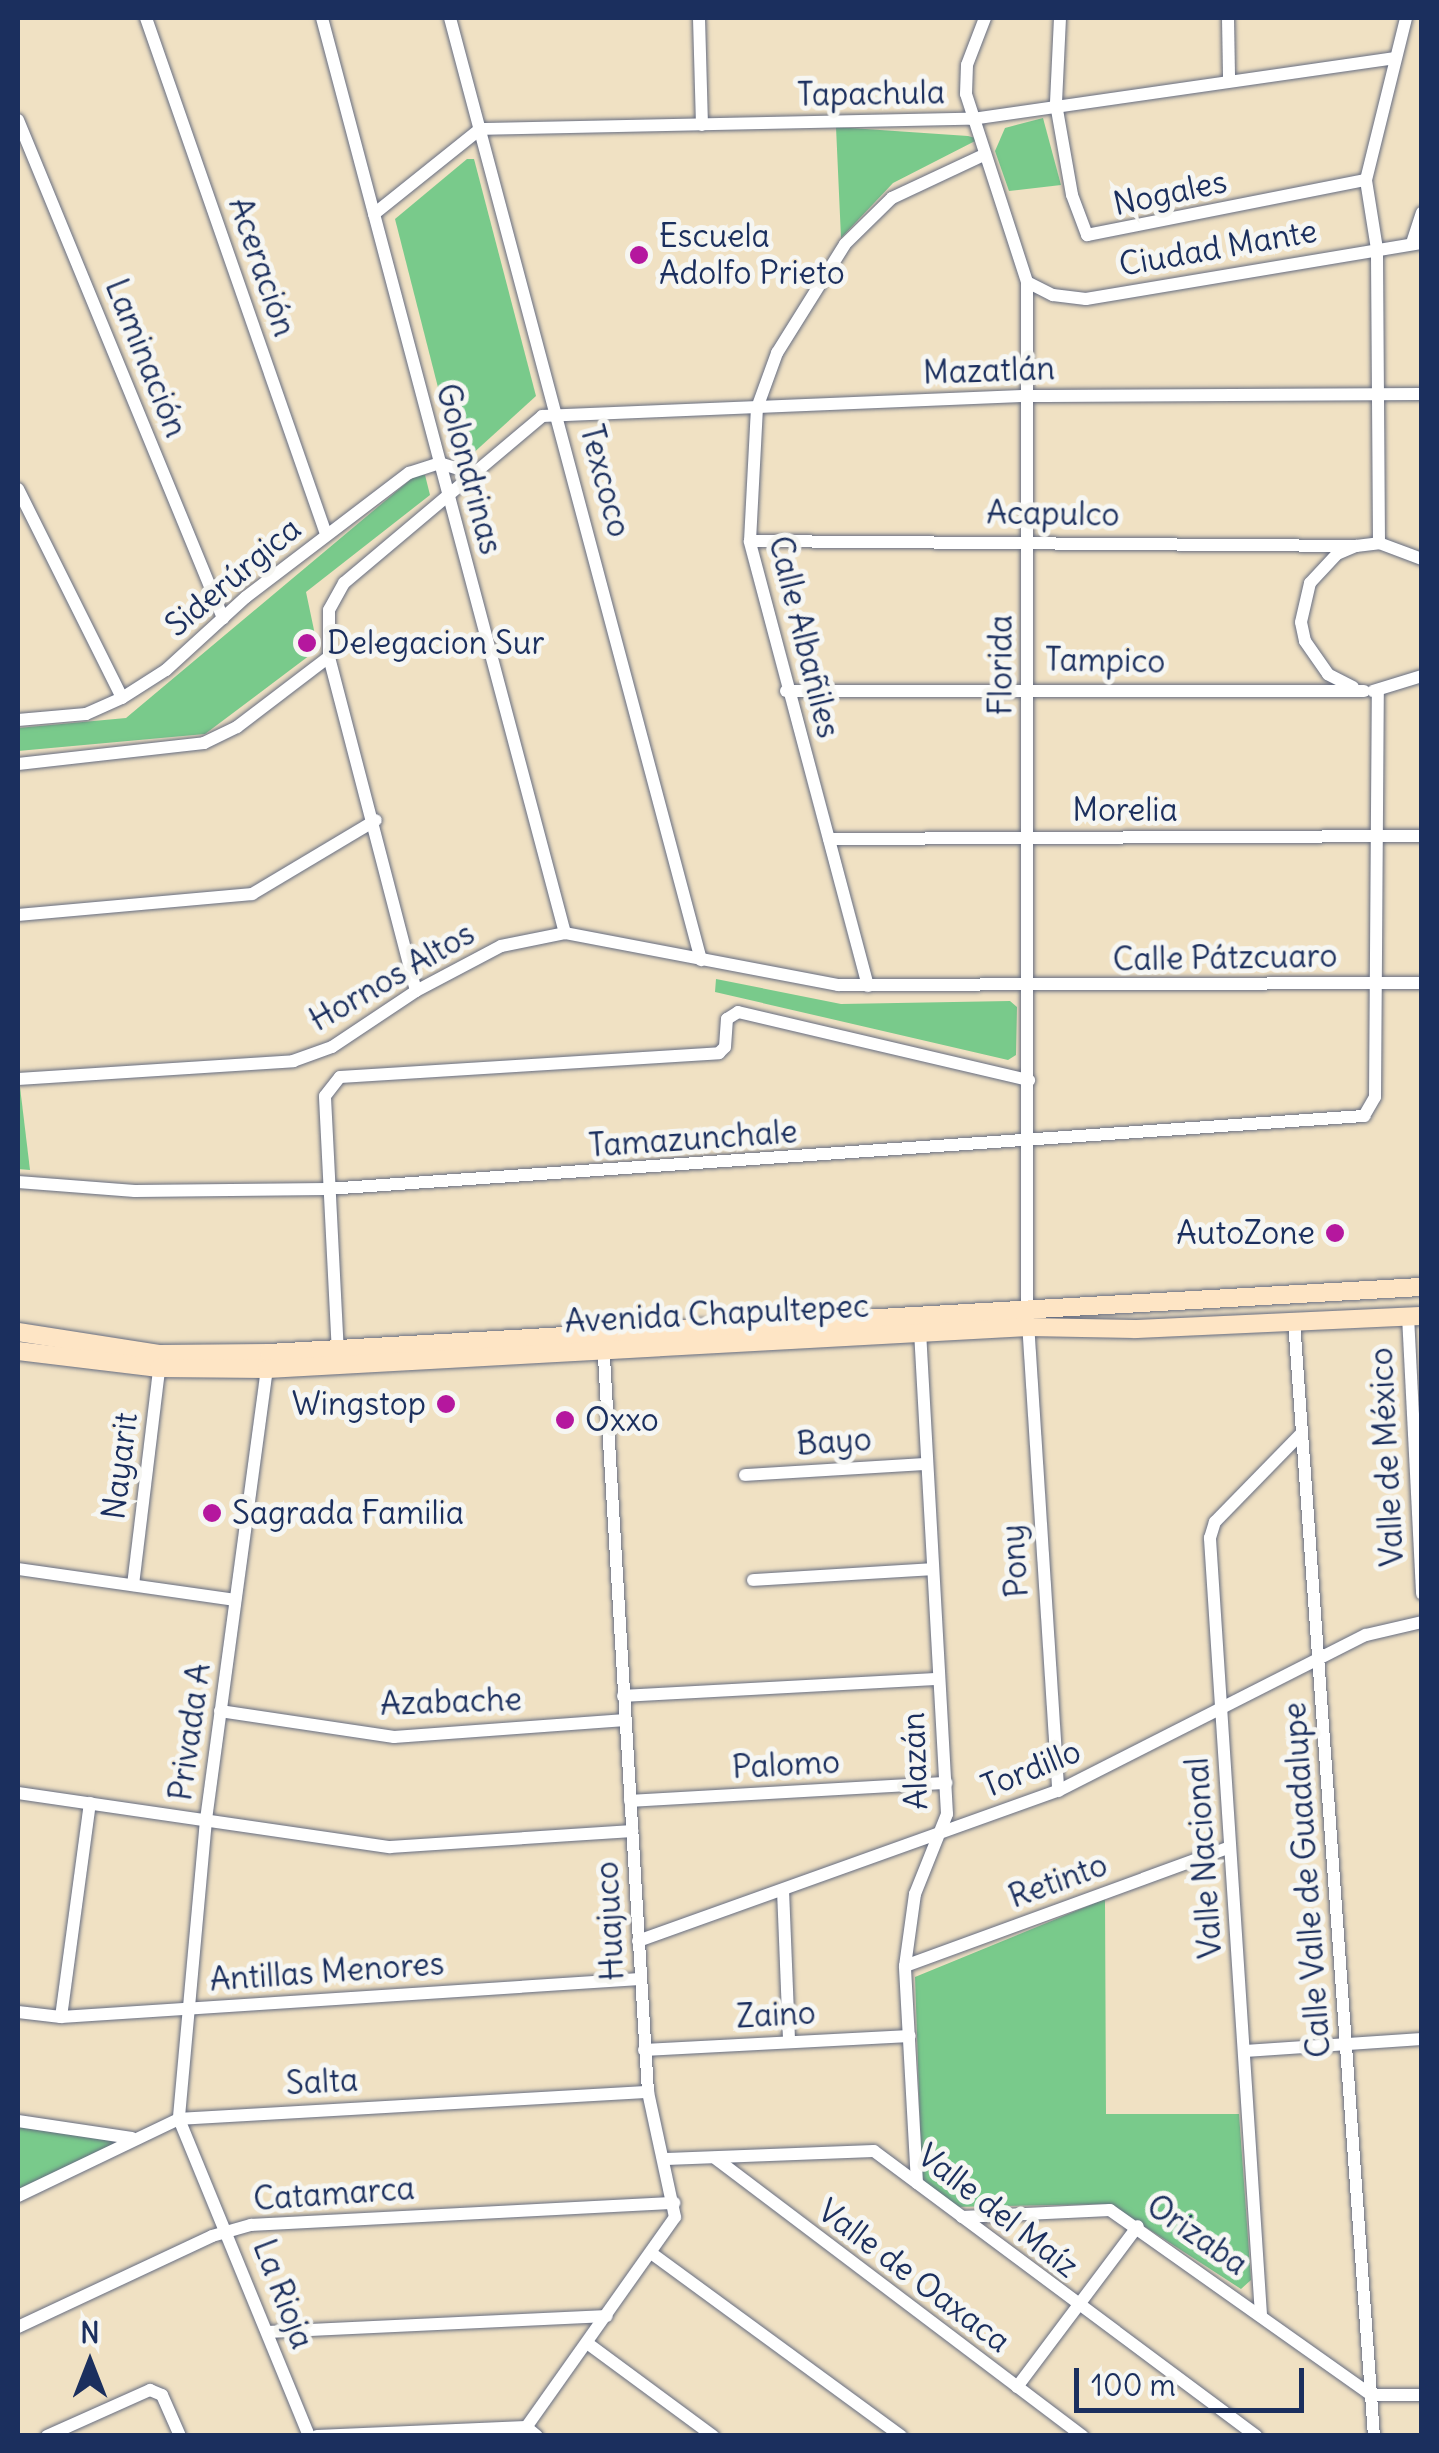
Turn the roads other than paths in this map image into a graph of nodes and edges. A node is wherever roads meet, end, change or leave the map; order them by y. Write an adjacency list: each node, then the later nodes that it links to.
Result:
1 (146, 18): 32 (street, Aceración)
2 (322, 18): 19 (street, Golondrinas)
3 (450, 18): 15 (street, Texcoco)
4 (699, 18): 14 (street)
5 (985, 18): 13 (street, Florida)
6 (1060, 18): 11 (street, Nogales)
7 (1228, 18): 10 (street)
8 (1406, 18): 9 (street)
9 (1395, 58): 10 (street, Tapachula); 17 (street)
10 (1229, 78): 11 (street, Tapachula)
11 (1056, 104): 13 (street, Tapachula); 17 (street, Nogales)
12 (18, 120): 40 (street, Laminación)
13 (972, 120): 14 (street, Tapachula); 16 (street, Florida)
14 (702, 125): 15 (street, Tapachula)
15 (480, 129): 19 (street); 27 (street, Texcoco)
16 (984, 155): 22 (street, Florida); 26 (street, Calle Albañiles)
17 (1366, 180): 21 (street)
18 (1422, 213): 20 (street)
19 (374, 214): 28 (street, Golondrinas)
20 (1417, 243): 21 (street, Ciudad Mante)
21 (1378, 249): 22 (street, Ciudad Mante); 23 (street)
22 (1028, 282): 25 (street, Florida)
23 (1380, 394): 24 (street, Mazatlán); 25 (street, Mazatlán); 35 (street)
24 (1422, 394)
25 (1028, 396): 26 (street, Mazatlán); 33 (street, Florida)
26 (758, 408): 27 (street, Mazatlán); 34 (street, Calle Albañiles)
27 (558, 411): 29 (street); 58 (street, Texcoco)
28 (439, 462): 29 (street); 31 (street, Golondrinas); 32 (street, Siderúrgica)
29 (475, 474): 31 (street)
30 (18, 488): 48 (street)
31 (448, 496): 41 (street); 57 (street, Golondrinas)
32 (326, 534): 40 (street, Siderúrgica)
33 (1028, 540): 34 (street, Acapulco); 36 (street, Acapulco); 43 (street, Florida)
34 (750, 541): 47 (street, Calle Albañiles)
35 (1380, 543): 36 (street, Acapulco); 37 (street, Acapulco)
36 (1356, 546): 46 (street)
37 (1404, 548): 38 (street); 39 (street)
38 (1422, 548)
39 (1422, 559)
40 (223, 618): 48 (street, Siderúrgica)
41 (329, 657): 50 (street); 51 (street)
42 (1422, 676): 44 (street)
43 (1028, 688): 46 (street, Tampico); 47 (street, Tampico); 55 (street, Florida)
44 (1399, 688): 45 (street); 46 (street, Tampico)
45 (1422, 688)
46 (1371, 691): 52 (street)
47 (786, 692): 54 (street, Calle Albañiles)
48 (122, 698): 49 (street, Siderúrgica)
49 (18, 720)
50 (18, 764)
51 (376, 820): 56 (street); 63 (street)
52 (1377, 836): 53 (street, Morelia); 55 (street, Morelia); 59 (street)
53 (1422, 836)
54 (829, 838): 55 (street, Morelia); 61 (street, Calle Albañiles)
55 (1030, 838): 62 (street, Florida)
56 (18, 915)
57 (566, 933): 58 (street, Hornos Altos); 63 (street, Hornos Altos)
58 (701, 960): 61 (street, Hornos Altos)
59 (1376, 983): 60 (street, Calle Pátzcuaro); 62 (street, Calle Pátzcuaro); 66 (street, Tamazunchale)
60 (1422, 983)
61 (868, 986): 62 (street, Hornos Altos)
62 (1029, 988): 65 (street, Florida)
63 (416, 991): 64 (street, Hornos Altos)
64 (18, 1078)
65 (1030, 1080): 66 (street, Florida); 68 (street, Hornos Altos)
66 (1030, 1141): 68 (street, Tamazunchale); 72 (street, Florida)
67 (18, 1182): 68 (street, Tamazunchale)
68 (327, 1189): 78 (street)
69 (1422, 1287): 72 (main road, Avenida Chapultepec)
70 (918, 1312): 72 (main road); 75 (street, Alazán); 76 (main road)
71 (1417, 1315): 73 (main road, Avenida Chapultepec); 88 (street, Valle de México)
72 (1028, 1317): 73 (main road, Avenida Chapultepec); 75 (main road, Avenida Chapultepec); 98 (street, Pony)
73 (1294, 1321): 81 (street, Calle Valle de Guadalupe)
74 (18, 1332): 79 (main road)
75 (920, 1332): 76 (main road, Avenida Chapultepec); 82 (street, Alazán)
76 (603, 1341): 78 (main road, Avenida Chapultepec); 93 (street, Huajuco)
77 (18, 1351): 79 (main road, Avenida Chapultepec)
78 (338, 1358): 80 (main road, Avenida Chapultepec)
79 (160, 1361): 80 (main road, Avenida Chapultepec); 87 (street, Nayarit)
80 (268, 1361): 89 (street, Privada A)
81 (1301, 1434): 91 (street, Calle Valle de Guadalupe); 95 (street, Valle Nacional)
82 (926, 1464): 83 (street, Bayo); 85 (street, Alazán)
83 (745, 1475)
84 (18, 1569): 87 (street)
85 (933, 1570): 86 (street); 92 (street, Alazán)
86 (753, 1580)
87 (132, 1585): 89 (street)
88 (1422, 1594)
89 (235, 1600): 94 (street, Privada A)
90 (1422, 1622): 91 (street, Tordillo)
91 (1318, 1659): 95 (street, Tordillo); 116 (street, Calle Valle de Guadalupe)
92 (939, 1678): 93 (street); 97 (street, Alazán)
93 (623, 1696): 96 (street, Huajuco)
94 (220, 1711): 96 (street, Azabache); 102 (street, Privada A)
95 (1221, 1712): 98 (street, Tordillo); 105 (street, Valle Nacional)
96 (625, 1720): 100 (street, Huajuco)
97 (946, 1783): 100 (street, Palomo); 104 (street, Alazán)
98 (1058, 1792): 104 (street, Tordillo)
99 (18, 1793): 101 (street)
100 (630, 1801): 103 (street, Huajuco)
101 (90, 1803): 102 (street); 112 (street)
102 (206, 1820): 103 (street); 110 (street, Privada A)
103 (632, 1830): 107 (street, Huajuco)
104 (942, 1834): 106 (street, Tordillo); 108 (street, Alazán)
105 (1230, 1847): 108 (street, Retinto); 118 (street, Valle Nacional)
106 (783, 1890): 107 (street, Tordillo); 115 (street)
107 (638, 1941): 109 (street, Huajuco)
108 (905, 1966): 113 (street, Alazán)
109 (640, 1979): 110 (street, Antillas Menores); 117 (street, Huajuco)
110 (184, 2009): 112 (street, Antillas Menores); 120 (street, Privada A)
111 (18, 2012): 112 (street, Antillas Menores)
112 (61, 2017)
113 (910, 2036): 115 (street, Zaino); 125 (street, Alazán)
114 (1422, 2038): 116 (street)
115 (790, 2042): 117 (street, Zaino)
116 (1346, 2044): 118 (street); 139 (street, Calle Valle de Guadalupe)
117 (644, 2050): 119 (street, Huajuco)
118 (1245, 2051): 133 (street, Valle Nacional)
119 (648, 2092): 120 (street, Salta); 124 (street, Huajuco)
120 (179, 2119): 122 (street, Salta); 130 (street, La Rioja)
121 (18, 2122): 122 (street)
122 (135, 2138): 126 (street, Salta)
123 (715, 2158): 124 (street, Valle del Maíz); 125 (street, Valle del Maíz); 138 (street, Valle de Oaxaca)
124 (666, 2159): 127 (street, Huajuco)
125 (916, 2183): 128 (street, Valle del Maíz)
126 (18, 2196)
127 (674, 2203): 130 (street, Catamarca); 131 (street)
128 (962, 2217): 129 (street, Orizaba); 132 (street, Valle del Maíz)
129 (1138, 2226): 132 (street); 133 (street, Orizaba)
130 (228, 2230): 135 (street, Catamarca); 136 (street, La Rioja)
131 (652, 2253): 134 (street); 148 (street)
132 (1079, 2308): 138 (street); 150 (street, Valle del Maíz)
133 (1261, 2315): 139 (street, Orizaba)
134 (607, 2316): 136 (street); 137 (street)
135 (18, 2327)
136 (268, 2332): 145 (street, La Rioja)
137 (588, 2344): 142 (street); 147 (street)
138 (1017, 2387): 149 (street, Valle de Oaxaca)
139 (1371, 2395): 140 (street); 151 (street, Calle Valle de Guadalupe)
140 (1422, 2395)
141 (62, 2432): 143 (street); 144 (street)
142 (528, 2433): 146 (street)
143 (47, 2436)
144 (180, 2436)
145 (309, 2436)
146 (316, 2436)
147 (713, 2436)
148 (901, 2436)
149 (1083, 2436)
150 (1258, 2436)
151 (1374, 2436)

